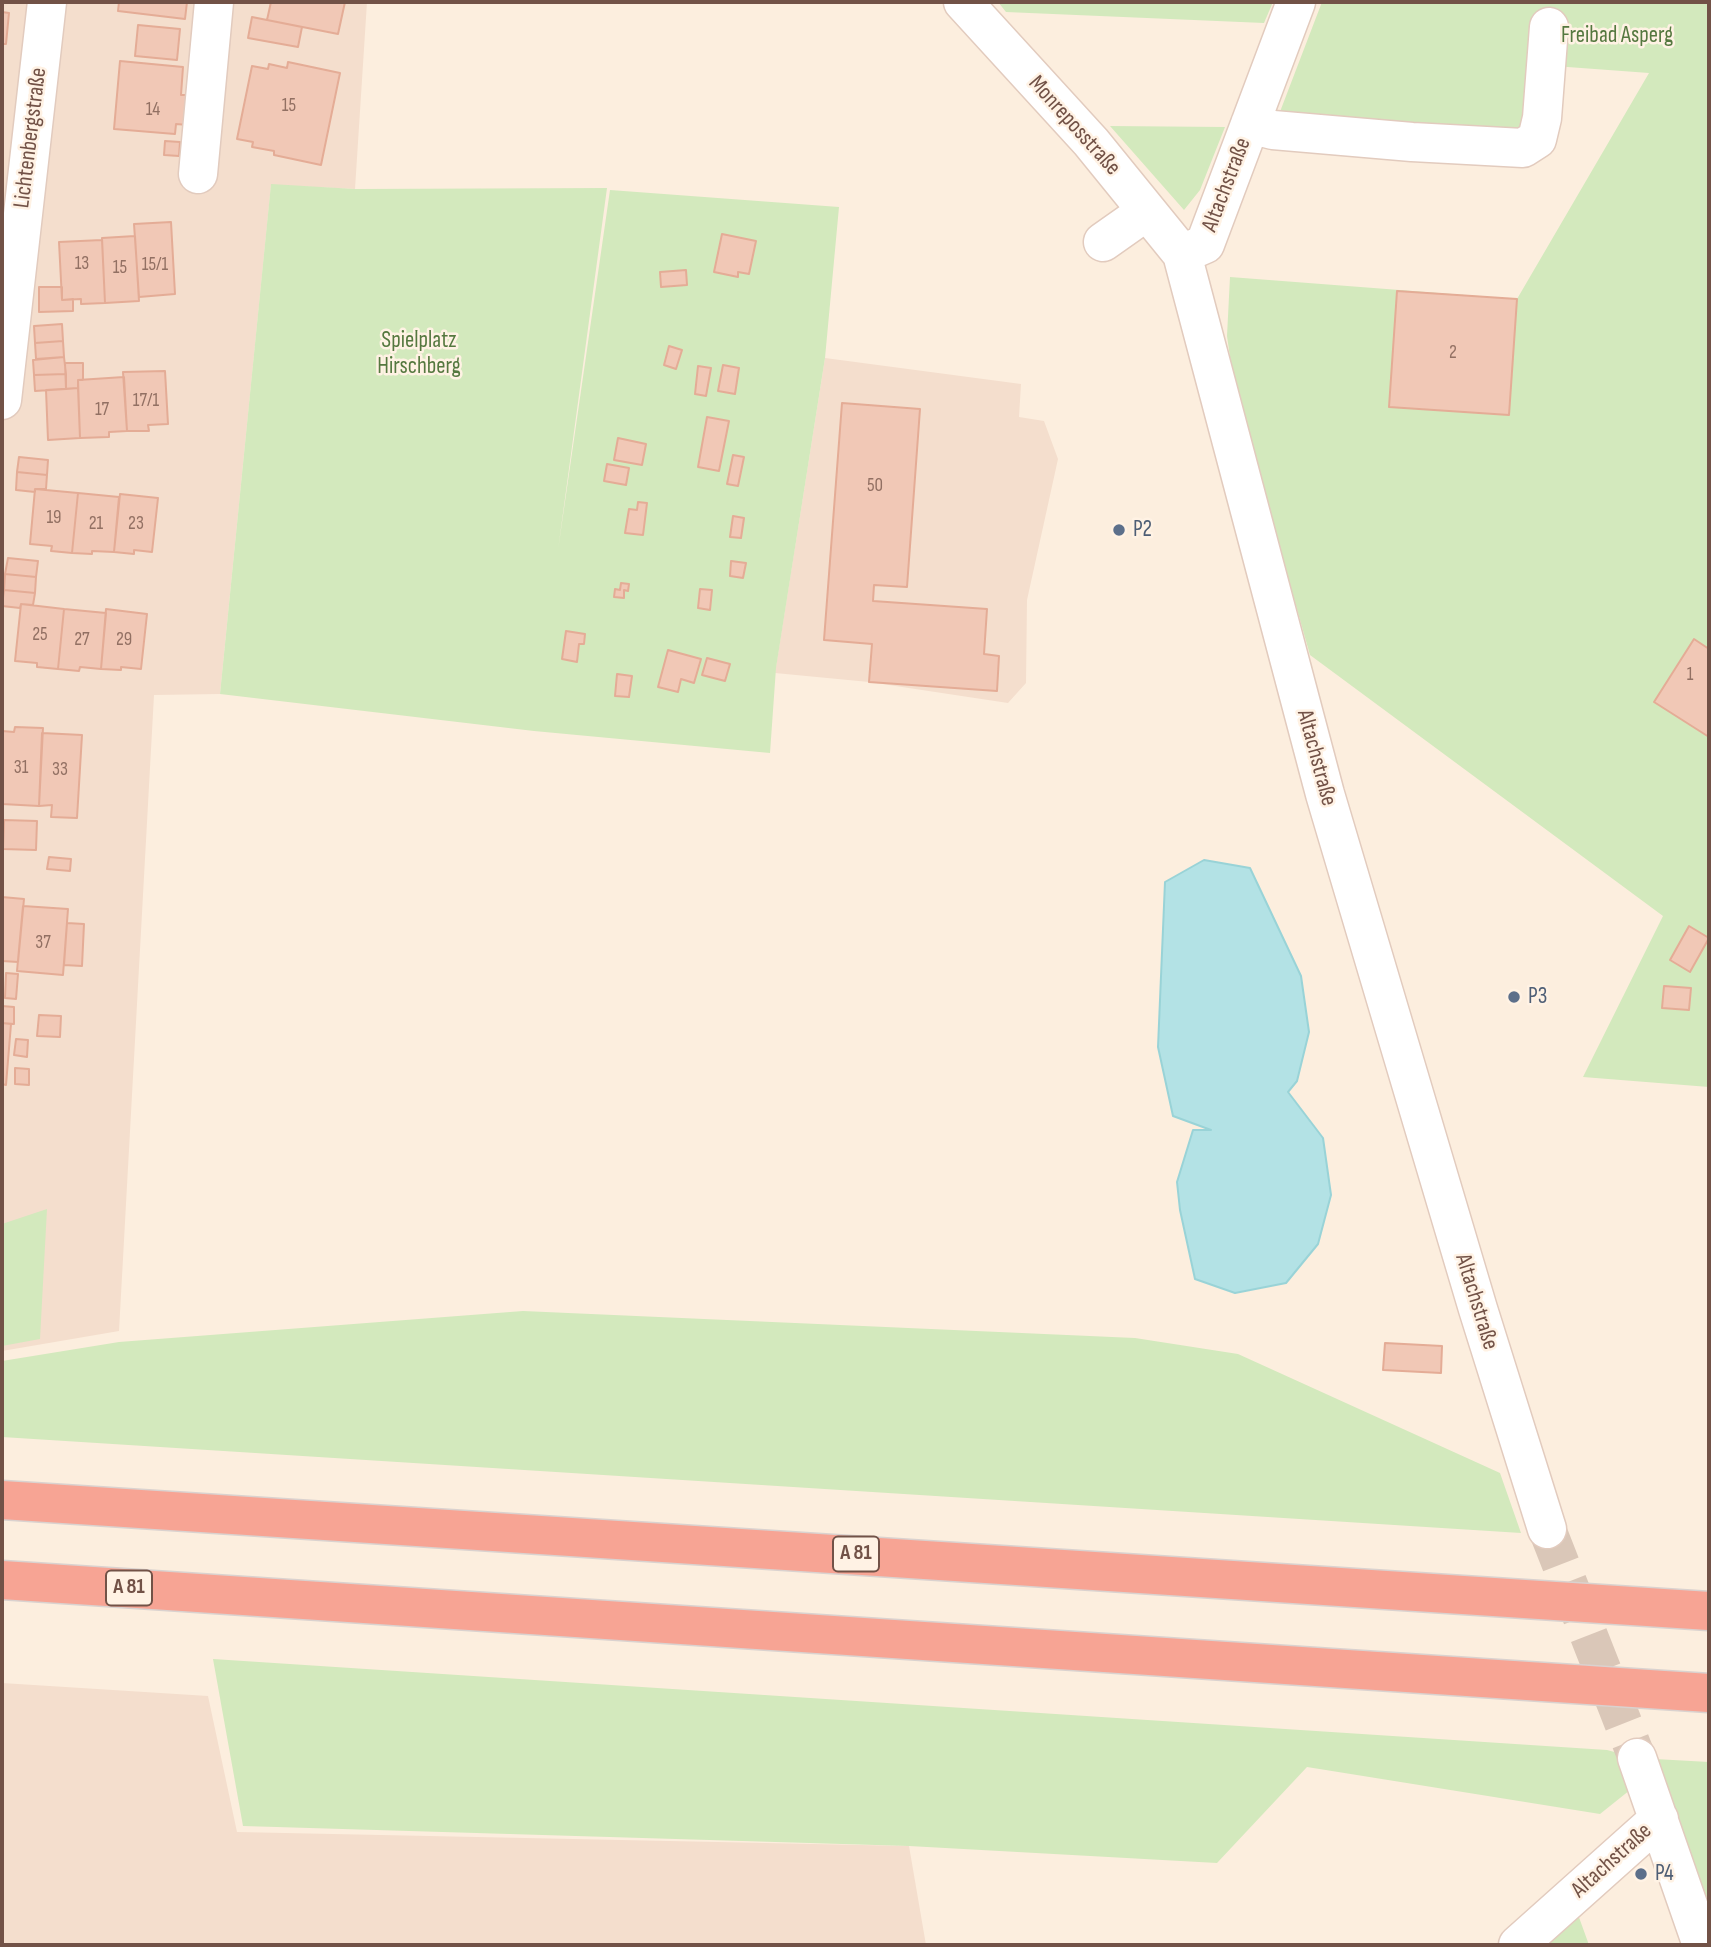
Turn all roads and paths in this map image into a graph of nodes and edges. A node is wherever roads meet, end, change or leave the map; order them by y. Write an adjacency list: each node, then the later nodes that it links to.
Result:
1 (47, 2): 11 (street, Lichtenbergstraße)
2 (214, 2): 7 (street)
3 (963, 2): 8 (street, Monreposstraße)
4 (1296, 2): 6 (street, Altachstraße)
5 (1549, 27): 6 (street)
6 (1250, 124): 10 (street, Altachstraße)
7 (198, 174)
8 (1147, 211): 9 (street); 10 (street, Monreposstraße)
9 (1103, 242)
10 (1182, 254): 13 (street, Altachstraße)
11 (2, 400)
12 (2, 1500): 15 (highway, A 81)
13 (1547, 1529)
14 (2, 1580): 16 (highway, A 81)
15 (1709, 1611)
16 (1709, 1693)
17 (1637, 1758): 18 (street, Altachstraße)
18 (1658, 1819): 19 (street, Altachstraße); 20 (street)
19 (1518, 1945)
20 (1702, 1945)

